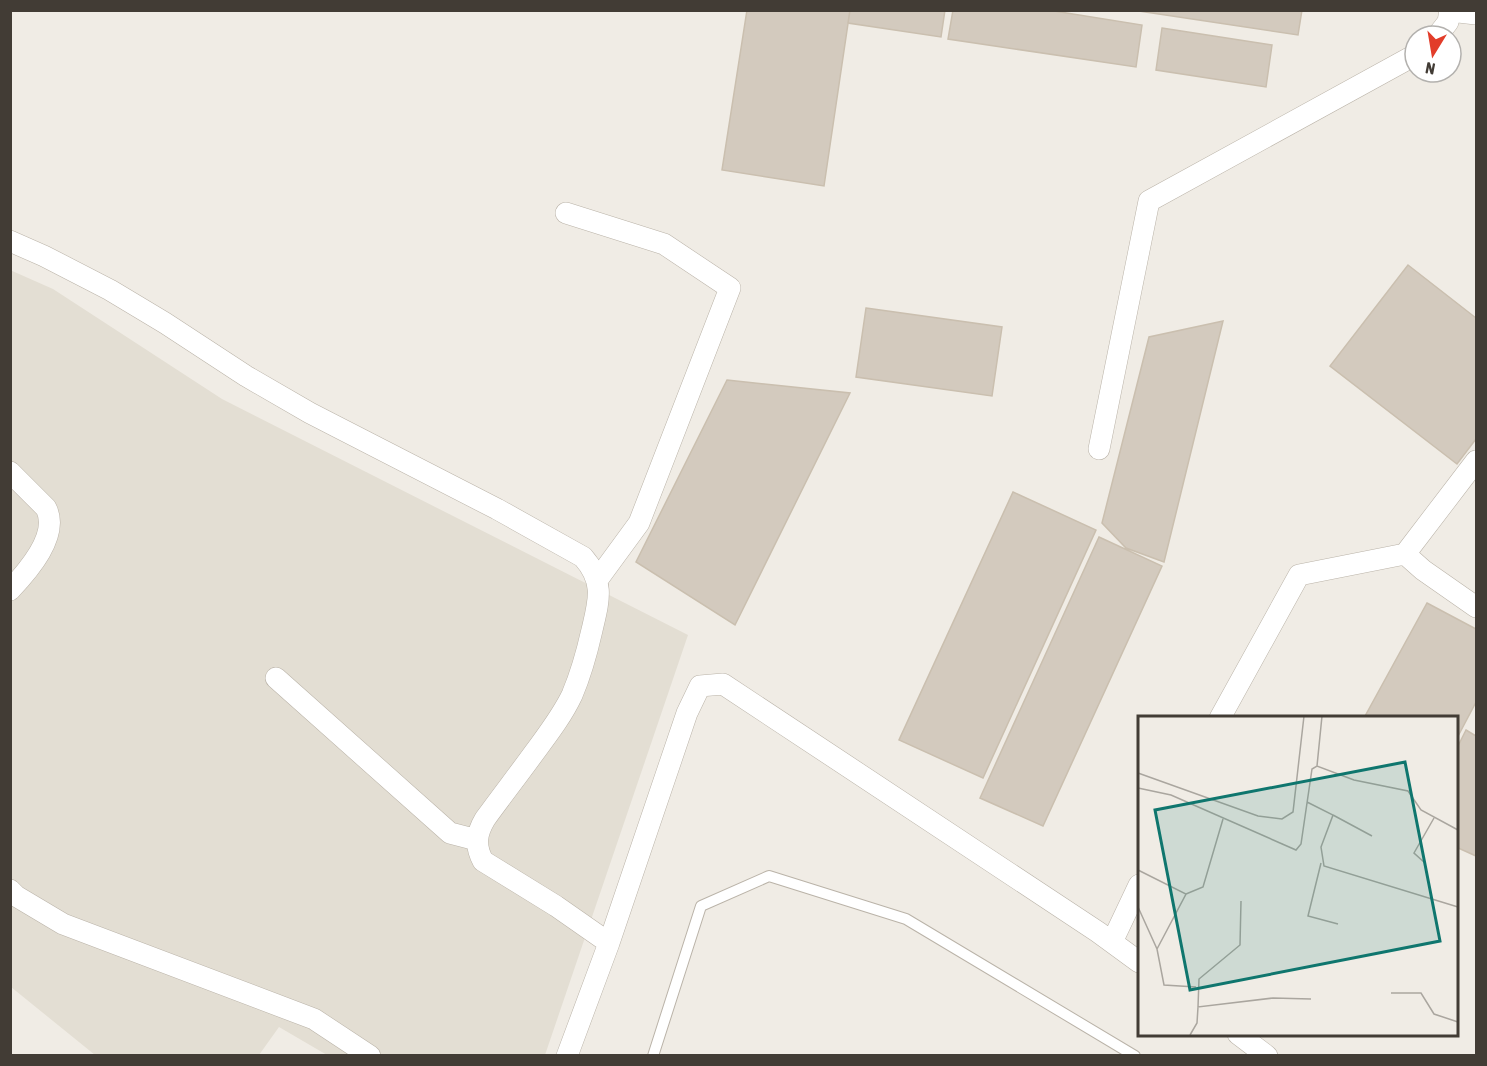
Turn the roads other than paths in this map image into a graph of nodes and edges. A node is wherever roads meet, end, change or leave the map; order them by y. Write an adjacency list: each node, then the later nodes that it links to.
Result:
1 (1450, 11): 2 (street)
2 (1476, 14)
3 (1403, 62): 6 (street)
4 (566, 213): 10 (street)
5 (10, 241): 10 (street)
6 (1099, 449)
7 (1476, 460): 9 (street)
8 (10, 472): 11 (street)
9 (1405, 554): 12 (street); 14 (street)
10 (598, 579): 15 (street)
11 (10, 590)
12 (1476, 607)
13 (276, 678): 15 (street)
14 (1221, 716)
15 (477, 840): 19 (street)
16 (1138, 887): 18 (street)
17 (10, 890): 22 (street)
18 (1112, 942): 19 (street); 20 (street)
19 (609, 943): 23 (street)
20 (1138, 961)
21 (1239, 1036): 26 (street)
22 (370, 1056)
23 (567, 1056)
24 (653, 1056): 25 (lane)
25 (1135, 1056)
26 (1267, 1056)

